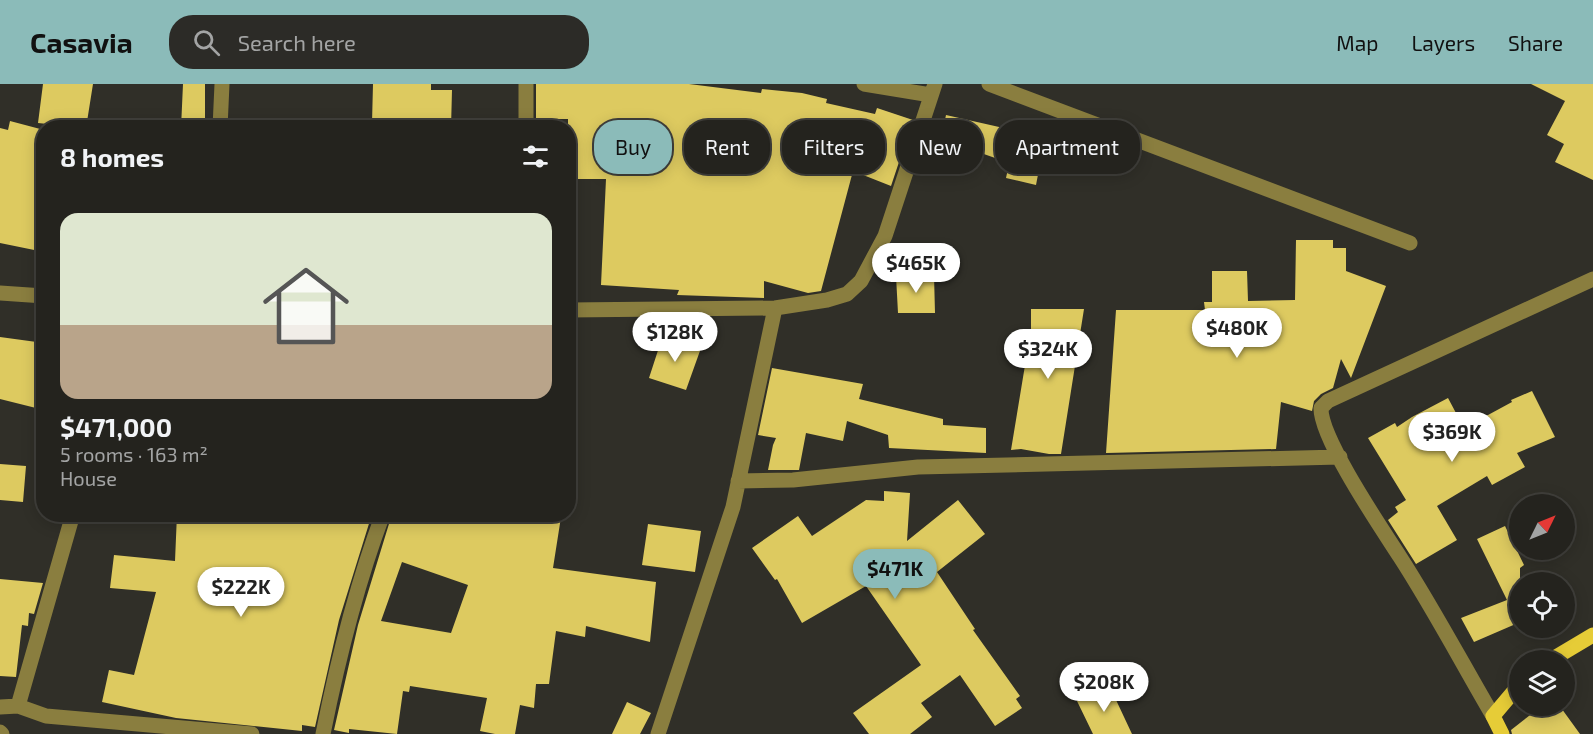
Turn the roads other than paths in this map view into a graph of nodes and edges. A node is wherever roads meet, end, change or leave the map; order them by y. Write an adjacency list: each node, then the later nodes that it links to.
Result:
1 (222, 84): 6 (street)
2 (526, 84): 7 (street)
3 (864, 84): 5 (street)
4 (988, 84): 8 (street)
5 (933, 90): 12 (street)
6 (220, 120)
7 (526, 120)
8 (1410, 243)
9 (1593, 279): 14 (street)
10 (0, 294): 11 (street)
11 (36, 296)
12 (775, 308): 13 (street); 15 (street)
13 (576, 310)
14 (1340, 457): 15 (street); 23 (street)
15 (738, 482): 26 (street)
16 (71, 522): 21 (street)
17 (380, 522): 25 (street)
18 (1593, 635): 19 (main road)
19 (1568, 650)
20 (1509, 697): 23 (main road)
21 (18, 706): 22 (street); 24 (street)
22 (0, 707)
23 (1493, 716): 27 (main road)
24 (252, 734)
25 (323, 734)
26 (658, 734)
27 (1502, 734)

